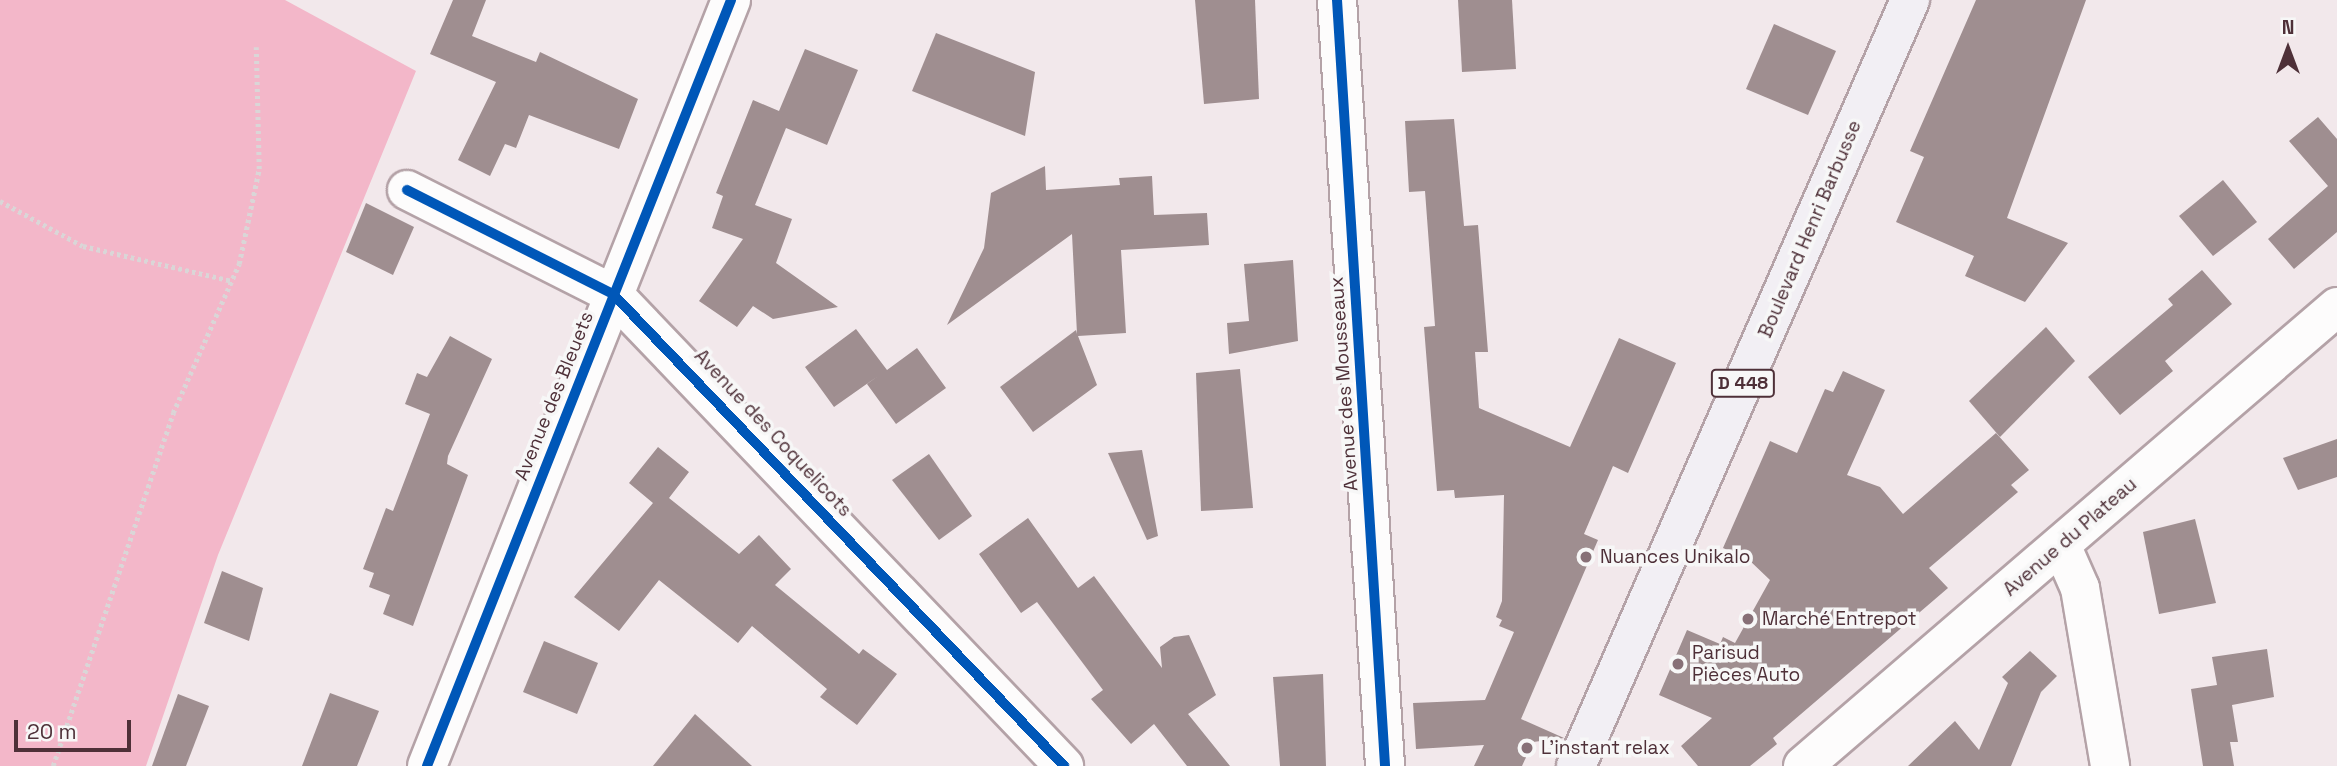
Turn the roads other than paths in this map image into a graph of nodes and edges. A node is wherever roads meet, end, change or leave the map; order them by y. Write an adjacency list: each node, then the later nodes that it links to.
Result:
1 (731, 0): 5 (street, Avenue des Bleuets)
2 (1337, 0): 10 (street, Avenue des Mousseaux)
3 (1910, 0): 11 (main road, Boulevard Henri Barbusse / D 448)
4 (407, 190): 5 (street, Avenue des Coquelicots)
5 (613, 294): 8 (street, Avenue des Bleuets); 9 (street, Avenue des Coquelicots)
6 (2337, 307): 7 (street, Avenue du Plateau)
7 (2060, 545): 12 (street, Avenue du Plateau); 13 (street)
8 (427, 766)
9 (1064, 766)
10 (1385, 766)
11 (1576, 766)
12 (1802, 766)
13 (2110, 766)

